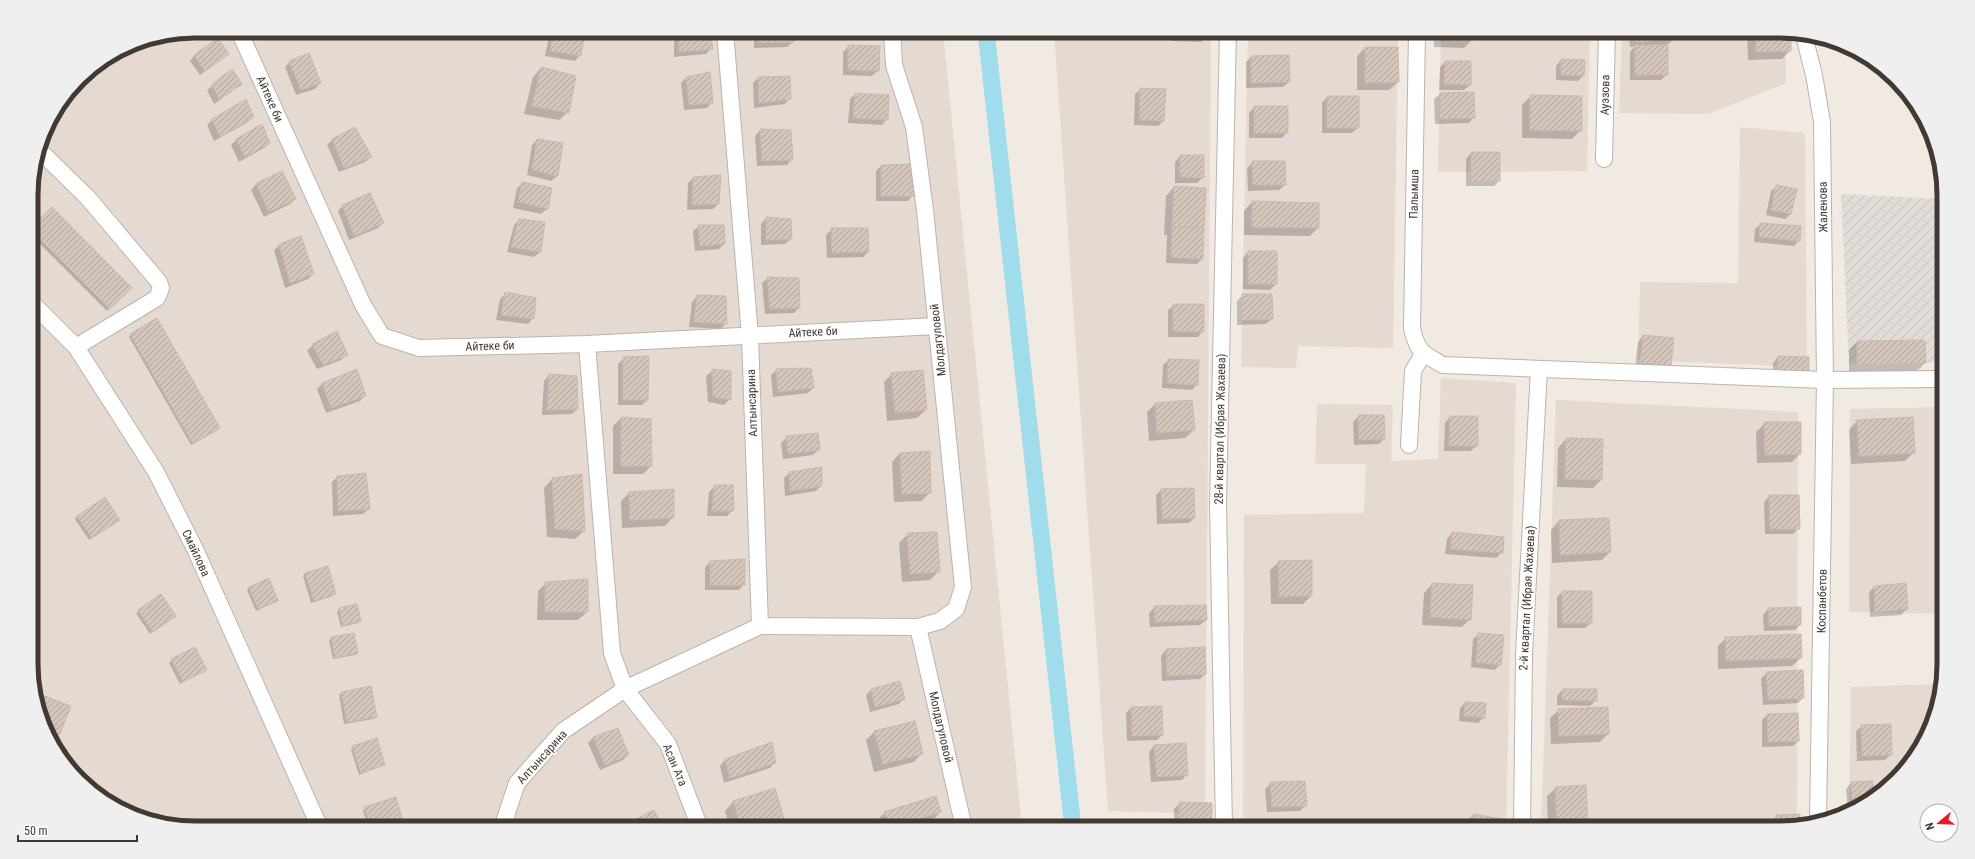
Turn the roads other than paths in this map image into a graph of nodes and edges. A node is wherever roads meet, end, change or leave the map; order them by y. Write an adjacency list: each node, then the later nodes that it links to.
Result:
1 (242, 38): 13 (street, Айтеке би)
2 (726, 38): 12 (street, Алтынсарина)
3 (892, 38): 11 (street, Молдагуловой)
4 (1228, 38): 28 (street, 28-й квартал (Ибрая Жахаева))
5 (1417, 38): 15 (street, Палымша)
6 (1607, 38): 9 (street, Ауэзова)
7 (1805, 40): 18 (street, Жаленова)
8 (43, 154): 14 (street)
9 (1604, 159)
10 (38, 309): 14 (street, Смайлова)
11 (936, 326): 12 (street, Айтеке би); 21 (street, Молдагуловой)
12 (750, 336): 13 (street, Айтеке би); 20 (street, Алтынсарина)
13 (587, 344): 22 (street)
14 (76, 347): 24 (street, Смайлова)
15 (1423, 354): 16 (street); 19 (street)
16 (1538, 369): 18 (street); 29 (street, 2-й квартал (Ибрая Жахаева))
17 (1937, 379): 18 (street)
18 (1825, 380): 23 (street, Коспанбетов)
19 (1409, 445)
20 (760, 626): 21 (street, Молдагуловой); 22 (street, Алтынсарина)
21 (918, 627): 27 (street, Молдагуловой)
22 (625, 689): 25 (street, Алтынсарина); 26 (street, Асан Ата)
23 (1818, 817)
24 (317, 821)
25 (504, 821)
26 (697, 821)
27 (962, 821)
28 (1224, 821)
29 (1522, 821)

